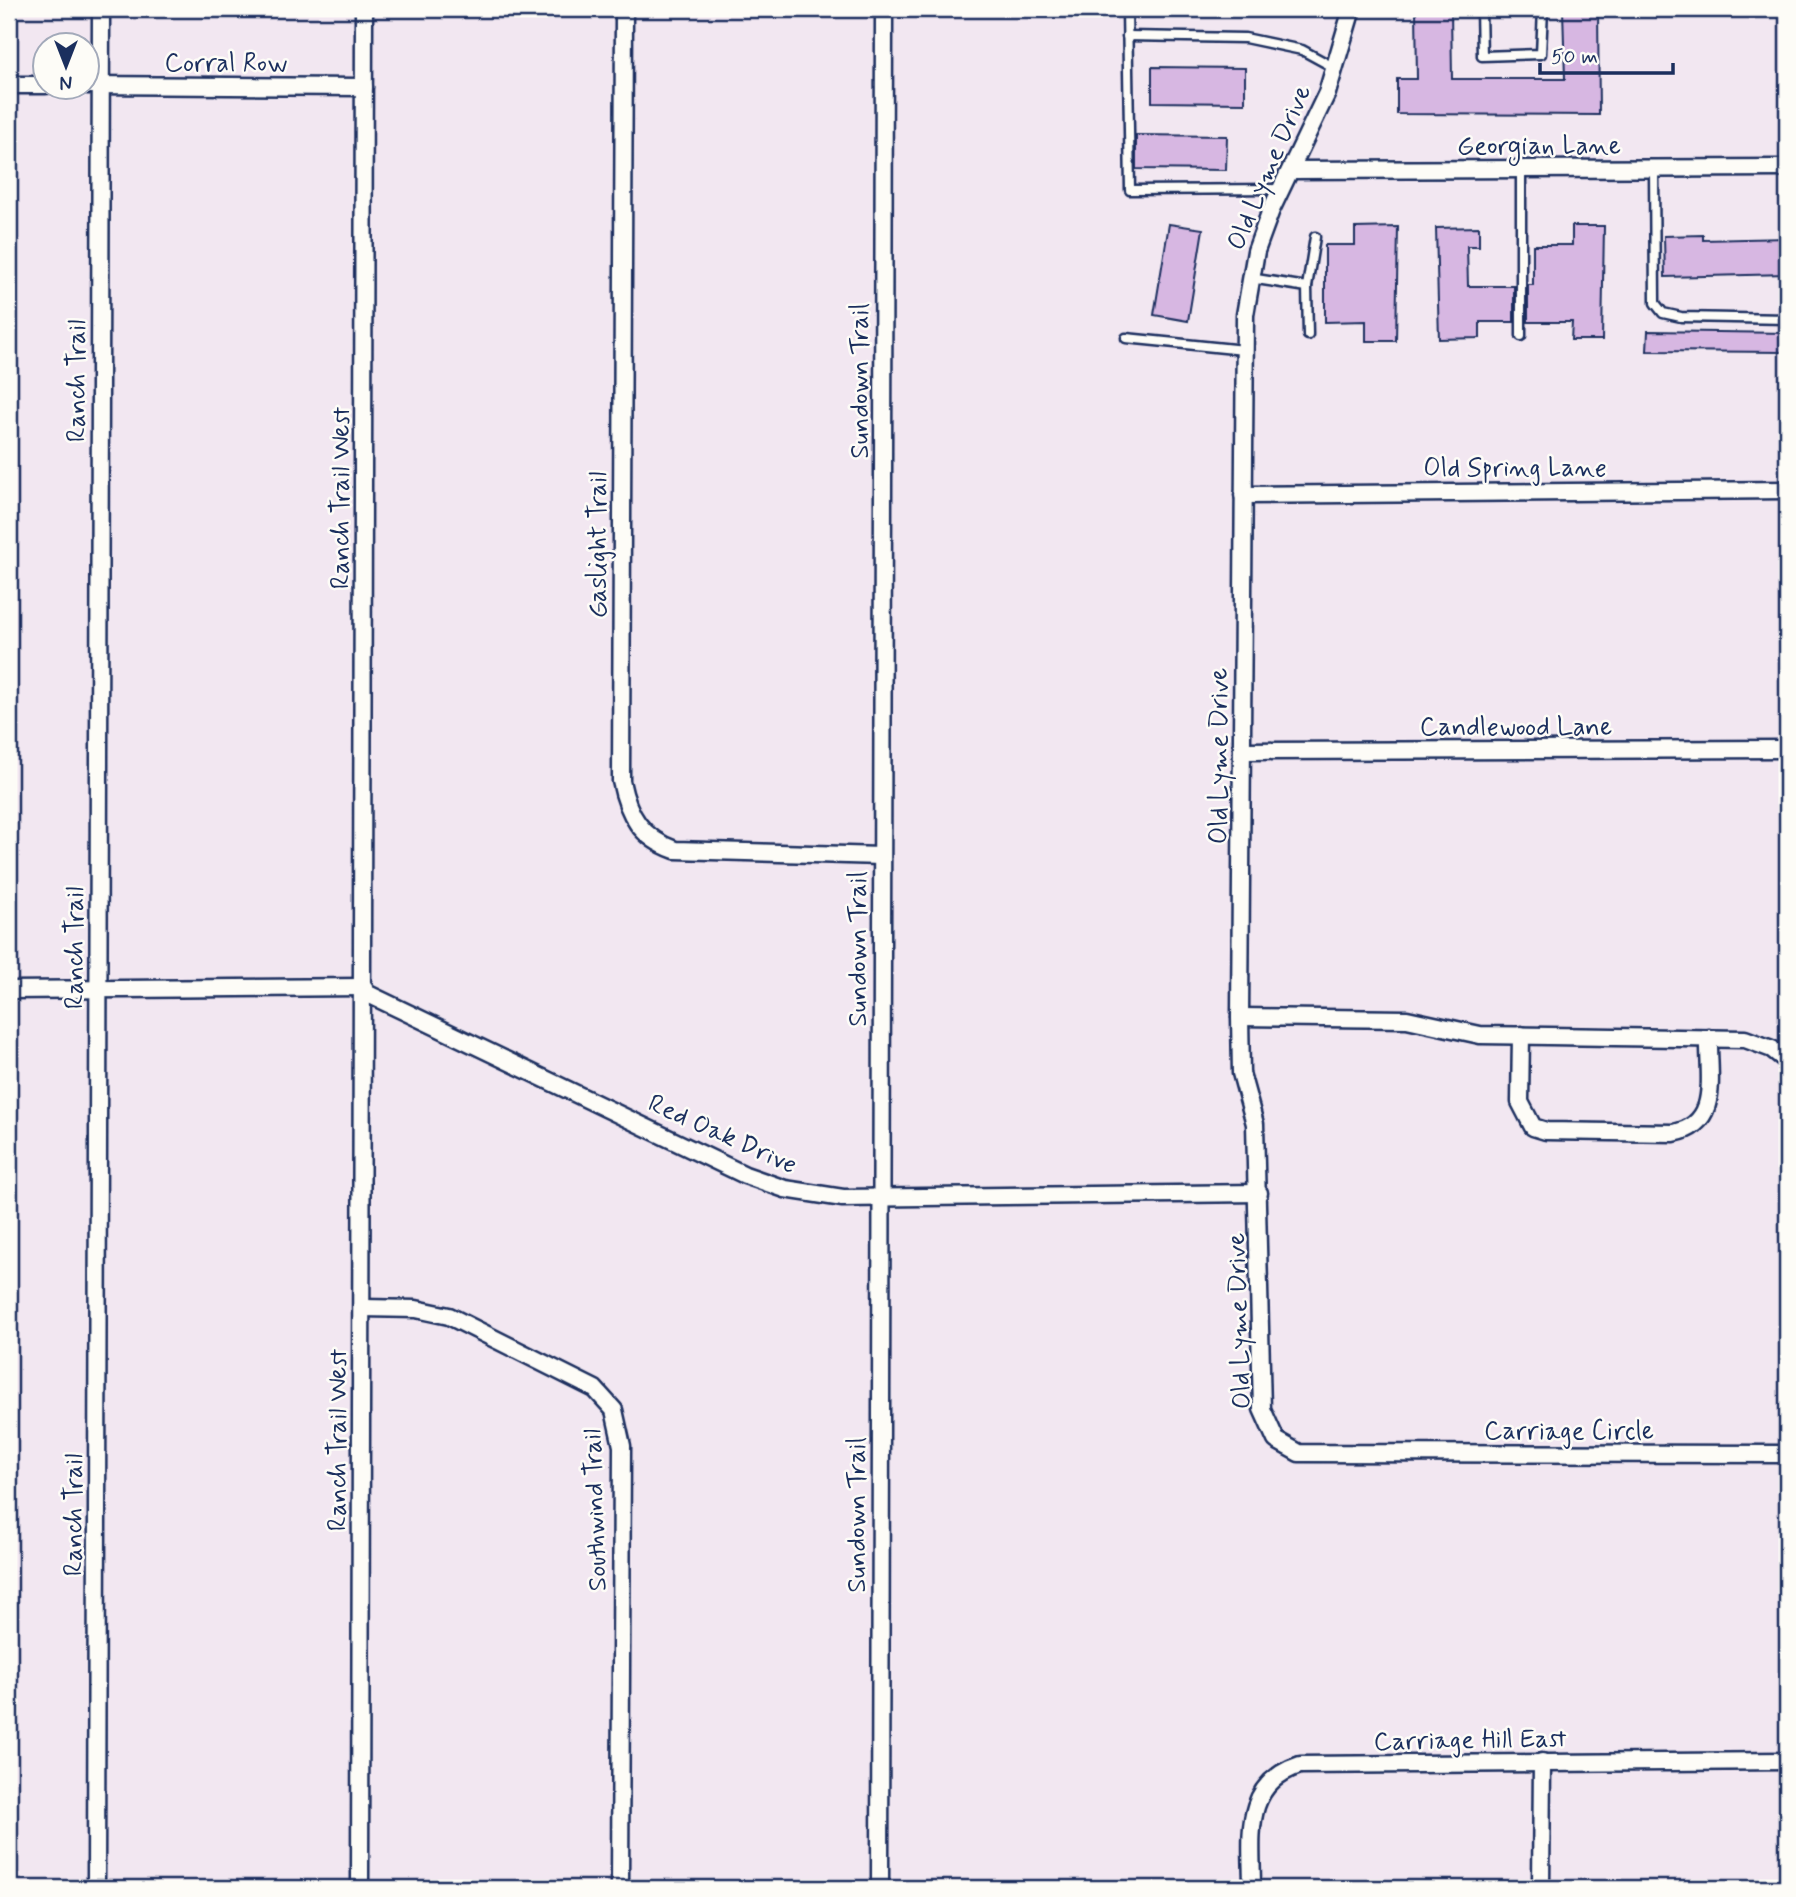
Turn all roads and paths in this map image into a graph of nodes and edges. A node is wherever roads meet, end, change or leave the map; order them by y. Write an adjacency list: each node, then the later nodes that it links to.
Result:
1 (101, 9): 9 (street, Ranch Trail)
2 (364, 9): 15 (street, Ranch Trail West)
3 (624, 9): 34 (street, Gaslight Trail)
4 (884, 9): 34 (street, Sundown Trail)
5 (1127, 9): 10 (lane)
6 (1352, 9): 11 (street, Old Lyme Drive)
7 (1481, 9): 8 (lane)
8 (1543, 9)
9 (99, 32)
10 (1127, 36): 11 (lane); 21 (lane)
11 (1335, 68): 19 (street, Old Lyme Drive)
12 (9, 85): 13 (street)
13 (32, 85)
14 (102, 85): 15 (street, Corral Row)
15 (364, 87): 35 (street, Ranch Trail West)
16 (94, 102): 37 (street, Ranch Trail)
17 (1787, 168): 18 (street, Georgian Lane)
18 (1654, 169): 20 (street, Georgian Lane); 25 (lane)
19 (1291, 170): 20 (street, Georgian Lane); 21 (street, Old Lyme Drive)
20 (1521, 170): 27 (lane)
21 (1281, 189): 23 (street, Old Lyme Drive)
22 (1315, 237): 24 (lane)
23 (1250, 278): 24 (lane); 29 (street, Old Lyme Drive)
24 (1307, 287): 26 (lane)
25 (1787, 319)
26 (1308, 335)
27 (1521, 336)
28 (1126, 338): 29 (lane)
29 (1244, 351): 31 (street, Old Lyme Drive)
30 (1787, 490): 31 (street, Old Spring Lane)
31 (1243, 495): 33 (street, Old Lyme Drive)
32 (1787, 749): 33 (street, Candlewood Lane)
33 (1244, 751): 38 (street, Old Lyme Drive)
34 (881, 856): 43 (street, Sundown Trail)
35 (364, 989): 37 (street, Red Oak Drive); 43 (street, Red Oak Drive); 44 (street, Ranch Trail West)
36 (9, 990): 37 (street, Red Oak Drive)
37 (98, 990): 49 (street, Ranch Trail)
38 (1240, 1017): 39 (street); 42 (street, Old Lyme Drive)
39 (1521, 1035): 40 (street); 40 (street)
40 (1709, 1038): 41 (street)
41 (1787, 1060)
42 (1259, 1193): 43 (street, Red Oak Drive); 45 (street, Old Lyme Drive)
43 (882, 1198): 52 (street, Sundown Trail)
44 (363, 1308): 50 (street, Ranch Trail West); 51 (street, Southwind Trail)
45 (1350, 1454): 46 (street, Carriage Circle)
46 (1787, 1454)
47 (1787, 1761): 48 (street, Carriage Hill East)
48 (1542, 1762): 53 (street, Carriage Hill East); 54 (street)
49 (96, 1888)
50 (360, 1888)
51 (620, 1888)
52 (880, 1888)
53 (1252, 1888)
54 (1541, 1888)

